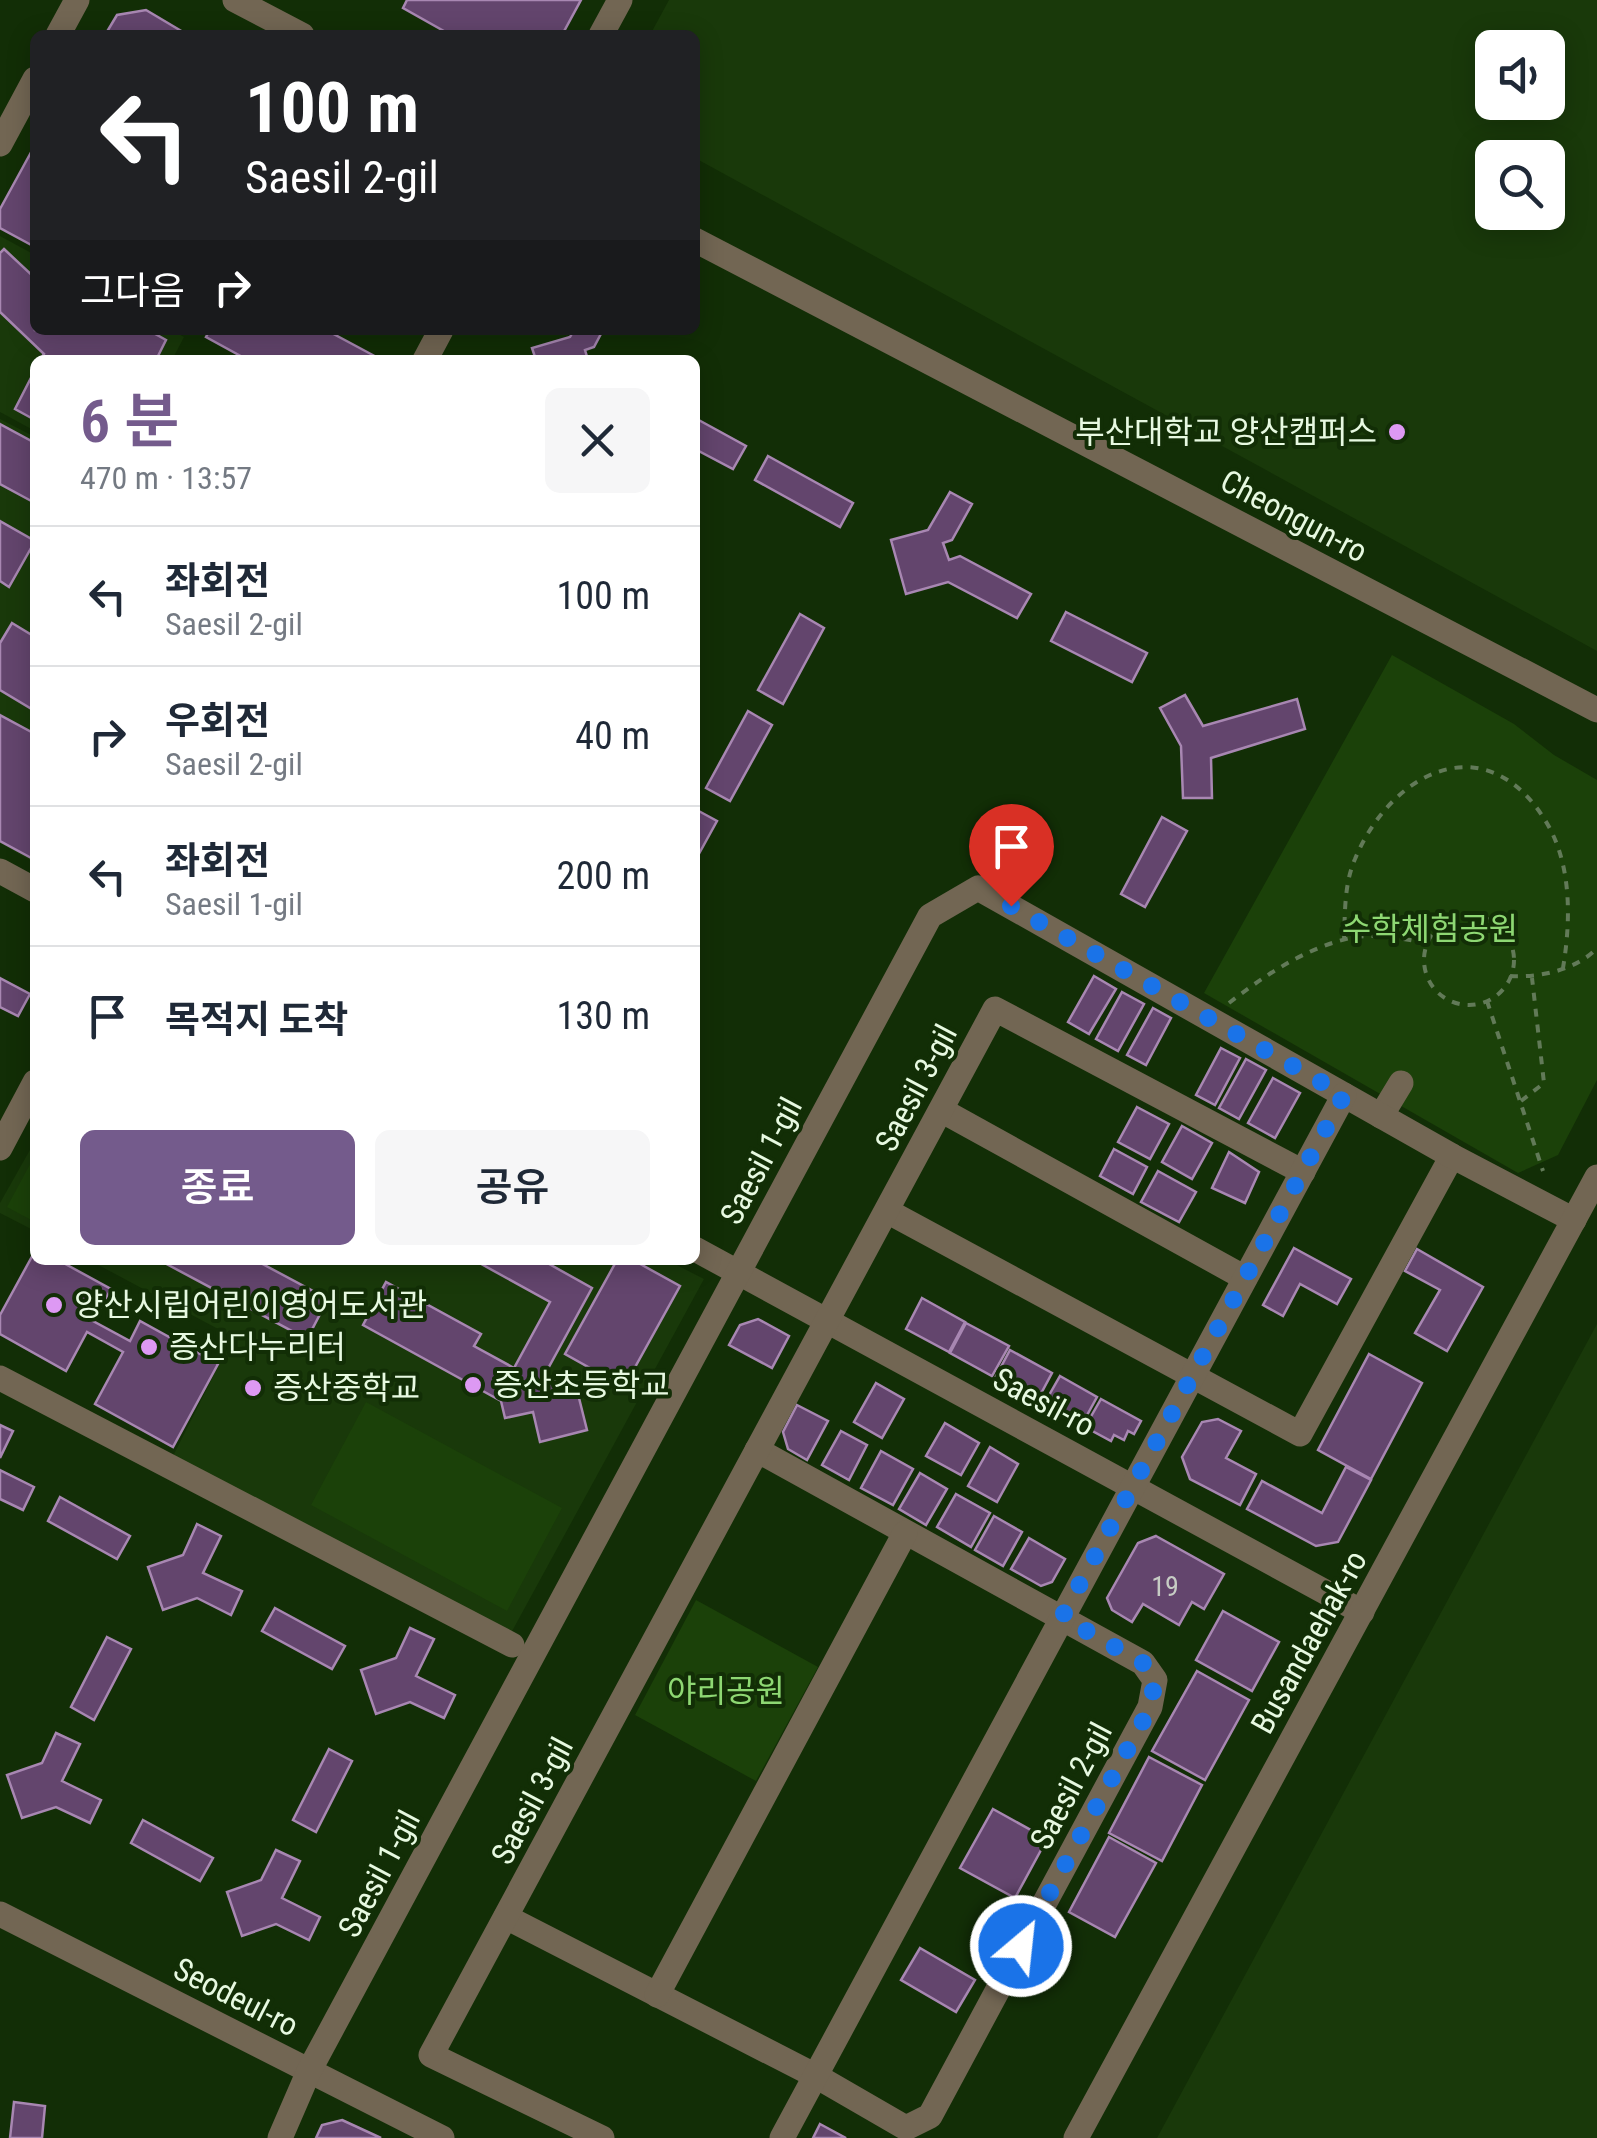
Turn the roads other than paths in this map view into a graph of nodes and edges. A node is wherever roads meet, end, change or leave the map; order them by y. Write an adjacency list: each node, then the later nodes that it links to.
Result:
1 (77, 0): 4 (street)
2 (235, 0): 5 (street)
3 (620, 0): 6 (street)
4 (61, 30)
5 (292, 30)
6 (604, 30)
7 (30, 88): 8 (street)
8 (0, 144)
9 (700, 243): 10 (street, Cheongun-ro)
10 (1597, 710)
11 (0, 871): 12 (street)
12 (30, 887)
13 (1401, 1083): 17 (street)
14 (30, 1091): 18 (street)
15 (1344, 1095): 17 (street, Saesil 1-gil); 20 (street); 25 (street, Saesil 1-gil)
16 (941, 1110): 20 (street, Saesil 3-gil); 22 (street, Saesil 3-gil); 26 (street)
17 (1381, 1116): 19 (street, Saesil 1-gil)
18 (0, 1148)
19 (1452, 1156): 23 (street, Saesil 1-gil); 28 (street)
20 (1303, 1172): 26 (street)
21 (1597, 1177): 23 (street, Busandaehak-ro)
22 (886, 1211): 27 (street, Saesil 3-gil); 28 (street)
23 (1574, 1220): 33 (street, Busandaehak-ro)
24 (700, 1252): 25 (street, Saesil-ro)
25 (738, 1272): 27 (street, Saesil-ro); 39 (street, Saesil 1-gil)
26 (1245, 1278): 28 (street)
27 (826, 1321): 30 (street, Saesil 3-gil); 31 (street, Saesil-ro)
28 (1192, 1377): 31 (street)
29 (0, 1378): 35 (street)
30 (757, 1450): 32 (street); 37 (street, Saesil 3-gil)
31 (1132, 1486): 33 (street, Saesil-ro); 34 (street)
32 (905, 1533): 34 (street, Saesil 2-gil); 38 (street)
33 (1362, 1612): 45 (street, Busandaehak-ro)
34 (1062, 1617): 40 (street); 40 (street, Saesil 2-gil)
35 (512, 1646)
36 (0, 1914): 39 (street, Seodeul-ro)
37 (506, 1918): 38 (street, Saesil 3-gil); 43 (street, Saesil 3-gil)
38 (657, 1995): 40 (street, Saesil 3-gil)
39 (309, 2071): 41 (street, Saesil 1-gil); 42 (street, Seodeul-ro)
40 (816, 2076): 44 (street)
41 (280, 2138)
42 (442, 2138)
43 (602, 2138)
44 (782, 2138)
45 (1076, 2138)

